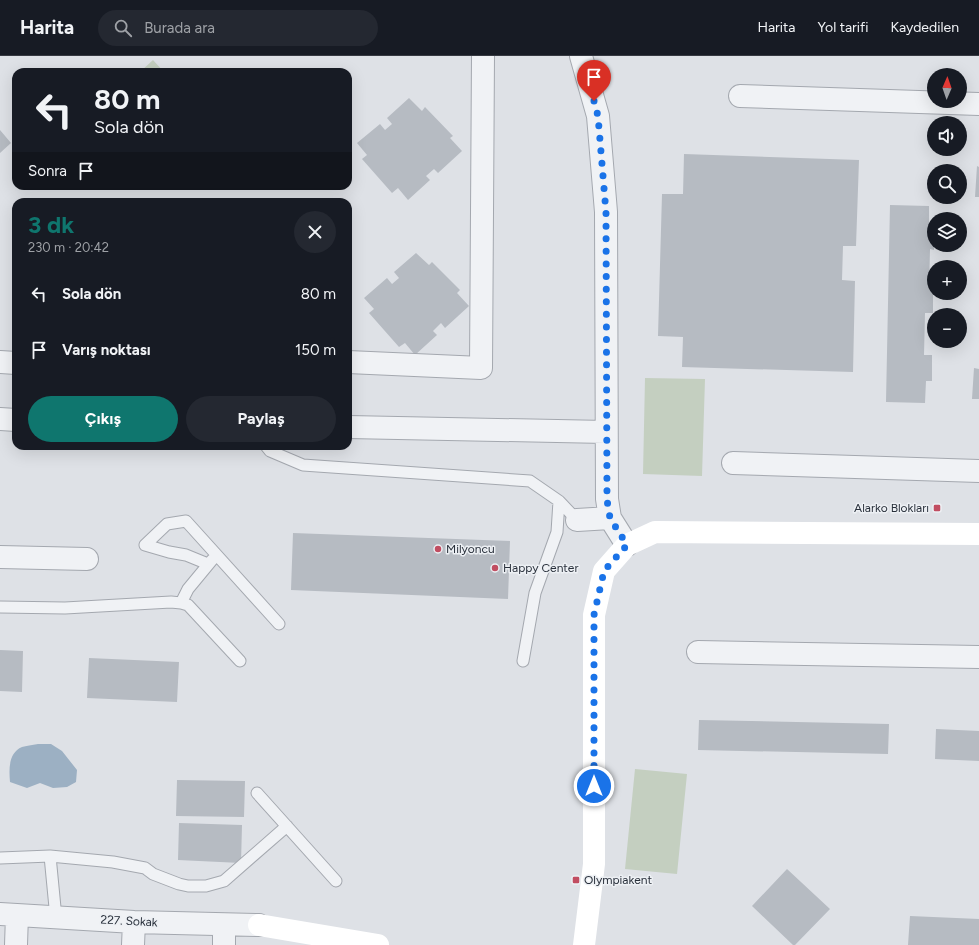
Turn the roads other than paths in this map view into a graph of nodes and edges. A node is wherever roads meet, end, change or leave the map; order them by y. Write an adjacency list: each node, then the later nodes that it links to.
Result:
1 (483, 56): 6 (street)
2 (581, 56): 11 (street)
3 (740, 96): 4 (street)
4 (979, 104)
5 (0, 362): 7 (street)
6 (352, 362)
7 (12, 363)
8 (0, 419): 9 (street)
9 (12, 420)
10 (352, 427): 11 (street)
11 (606, 432): 16 (street)
12 (269, 450): 15 (lane)
13 (733, 463): 14 (street)
14 (979, 471)
15 (559, 500): 17 (lane); 30 (lane)
16 (610, 518): 17 (street); 19 (street)
17 (577, 520)
18 (979, 534): 19 (street)
19 (627, 545): 45 (street)
20 (216, 555): 23 (lane); 23 (lane); 26 (lane)
21 (0, 557): 22 (street)
22 (87, 560)
23 (208, 564): 24 (lane)
24 (181, 603): 25 (lane); 29 (lane)
25 (0, 606)
26 (279, 624)
27 (698, 652): 28 (street)
28 (979, 657)
29 (240, 661)
30 (523, 661)
31 (257, 793): 32 (lane)
32 (287, 826): 33 (lane); 35 (lane)
33 (50, 856): 34 (lane); 37 (lane)
34 (0, 858)
35 (336, 881)
36 (8, 915): 37 (street, 227. Sokak); 41 (street)
37 (56, 918): 38 (street, 227. Sokak)
38 (134, 922): 40 (street, 227. Sokak); 42 (street)
39 (259, 926): 40 (street, 227. Sokak); 43 (street); 44 (street)
40 (224, 935)
41 (16, 945)
42 (133, 945)
43 (310, 945)
44 (378, 945)
45 (584, 945)

